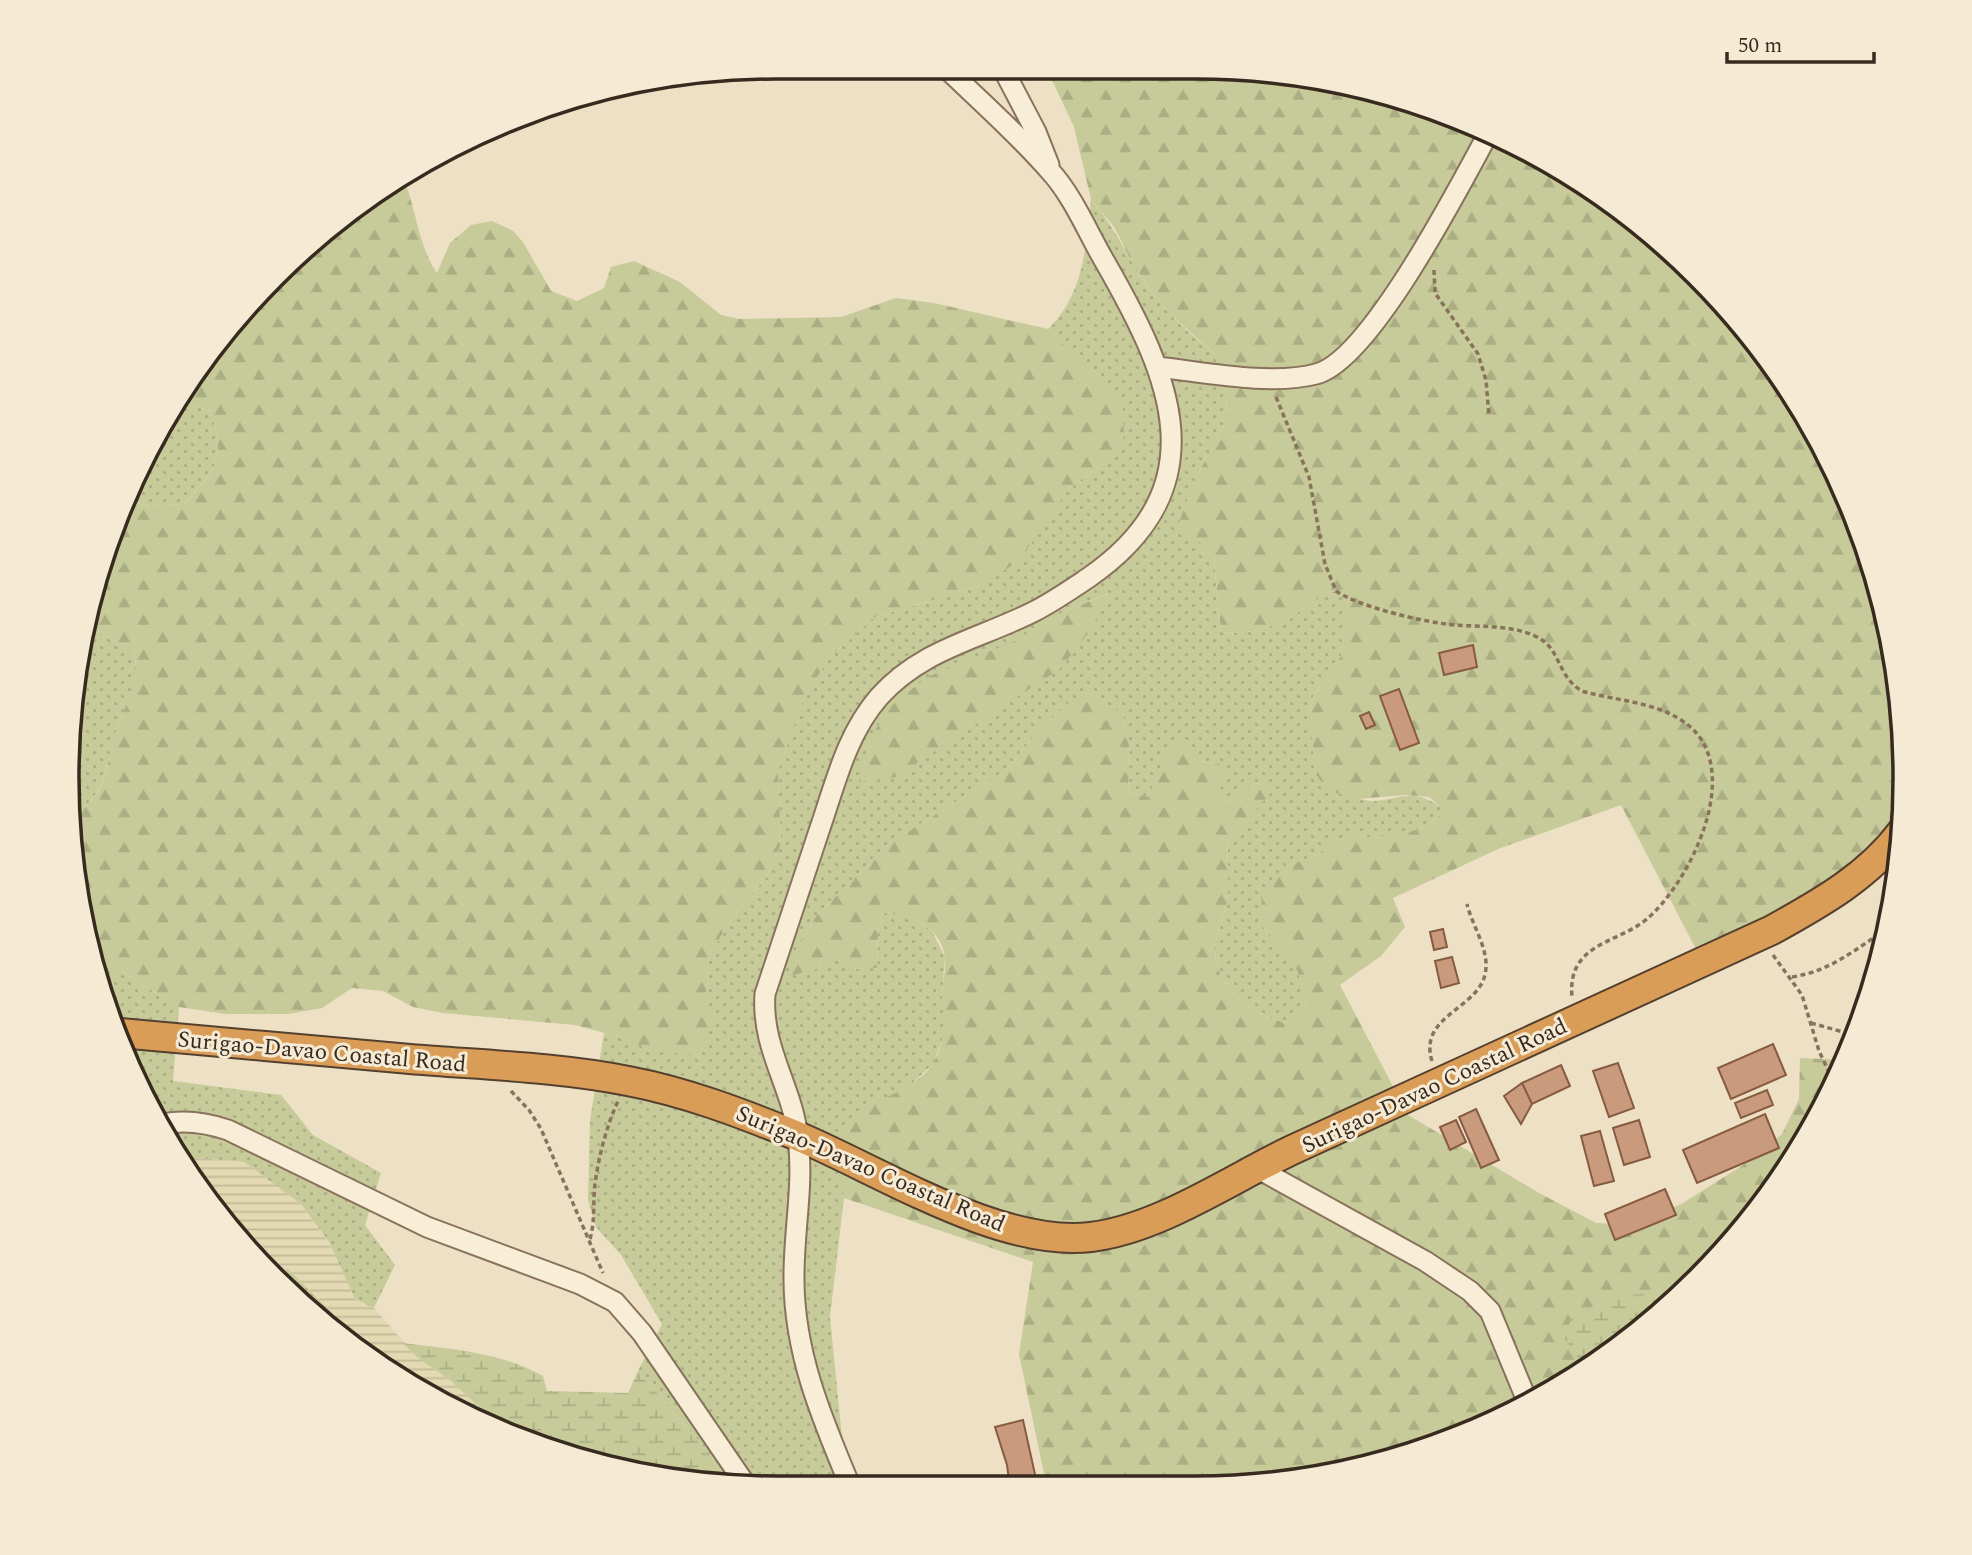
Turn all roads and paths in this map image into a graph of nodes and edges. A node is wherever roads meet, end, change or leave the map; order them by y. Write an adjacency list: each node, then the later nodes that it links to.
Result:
1 (957, 79): 4 (street)
2 (1008, 79): 4 (street)
3 (1484, 142): 5 (street)
4 (1052, 173): 6 (street)
5 (1434, 233): 7 (street); 8 (path)
6 (1157, 367): 7 (street); 23 (street)
7 (1246, 375): 14 (path)
8 (1489, 415)
9 (1889, 849): 11 (highway, Surigao-Davao Coastal Road)
10 (1467, 904): 20 (path)
11 (1765, 933): 13 (path); 14 (highway, Surigao-Davao Coastal Road)
12 (1874, 938): 13 (path)
13 (1792, 977): 15 (path)
14 (1574, 1020): 20 (highway, Surigao-Davao Coastal Road)
15 (1811, 1023): 16 (path); 18 (path)
16 (1845, 1032)
17 (128, 1034): 19 (highway, Surigao-Davao Coastal Road)
18 (1827, 1073)
19 (628, 1081): 23 (highway, Surigao-Davao Coastal Road); 25 (path)
20 (1440, 1081): 24 (highway, Surigao-Davao Coastal Road)
21 (511, 1091): 25 (path)
22 (170, 1123): 26 (street)
23 (798, 1136): 24 (highway, Surigao-Davao Coastal Road); 29 (street)
24 (1255, 1167): 27 (street)
25 (590, 1238): 26 (path)
26 (615, 1302): 28 (street)
27 (1524, 1393)
28 (739, 1475)
29 (845, 1476)

